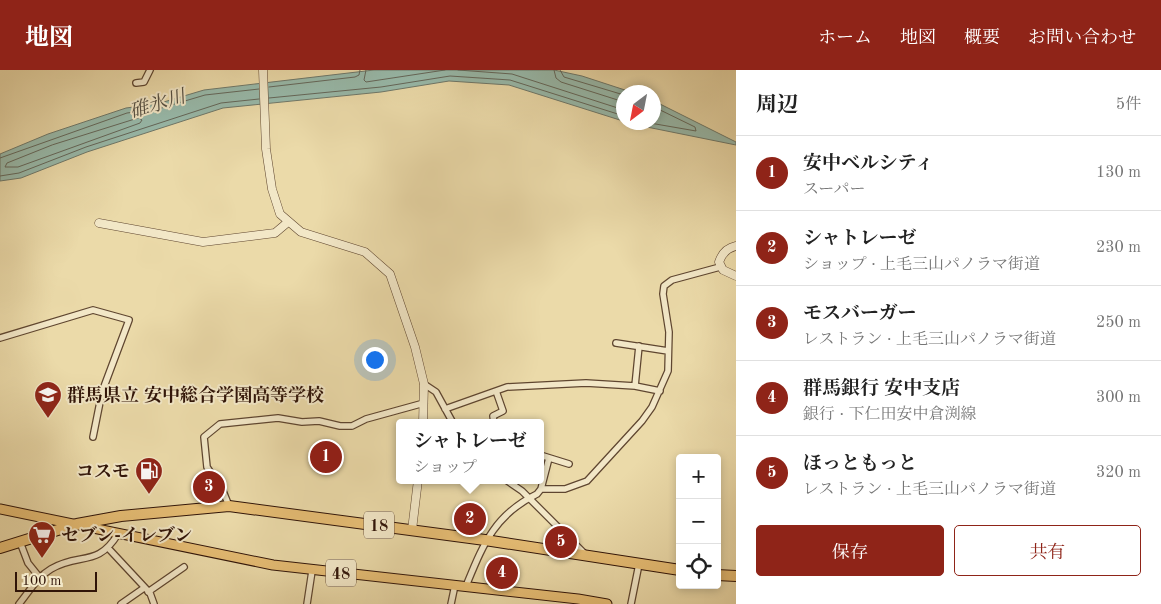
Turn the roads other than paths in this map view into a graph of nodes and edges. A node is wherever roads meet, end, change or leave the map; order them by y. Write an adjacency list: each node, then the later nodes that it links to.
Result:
1 (150, 70): 3 (street)
2 (263, 70): 4 (street)
3 (136, 84)
4 (288, 222): 5 (street); 13 (street)
5 (99, 223)
6 (736, 246): 7 (street)
7 (720, 267): 8 (street); 12 (street)
8 (736, 276)
9 (0, 338): 22 (street)
10 (616, 343): 11 (street)
11 (639, 346): 12 (street); 14 (street)
12 (668, 350): 16 (street)
13 (424, 384): 17 (street); 18 (street)
14 (635, 386): 15 (street); 16 (street)
15 (496, 391): 18 (street); 21 (street)
16 (660, 391): 30 (street)
17 (424, 403): 19 (street); 32 (street)
18 (446, 409): 20 (street)
19 (423, 419)
20 (451, 419)
21 (493, 419)
22 (93, 437)
23 (544, 456): 24 (street)
24 (549, 458): 25 (street); 26 (street)
25 (569, 464)
26 (544, 477)
27 (418, 484): 35 (street)
28 (511, 484): 31 (street)
29 (542, 484): 30 (street)
30 (541, 489): 31 (street)
31 (530, 498): 37 (street); 41 (street)
32 (229, 506): 34 (highway, 18); 35 (highway, 18)
33 (0, 509): 34 (main road, 48)
34 (77, 524): 36 (main road, 48); 38 (highway, 18)
35 (412, 530): 37 (highway, 18)
36 (118, 534): 40 (street); 45 (main road, 48)
37 (485, 540): 41 (highway, 18); 50 (street)
38 (20, 542): 39 (highway, 18); 48 (street)
39 (0, 548)
40 (109, 549): 48 (street); 51 (street)
41 (587, 557): 42 (highway, 18)
42 (639, 564): 44 (highway, 18); 59 (street)
43 (184, 567): 51 (street)
44 (676, 569)
45 (312, 571): 49 (main road, 48); 56 (street)
46 (721, 575): 47 (highway)
47 (736, 576)
48 (40, 578): 53 (street)
49 (455, 585): 50 (main road, 48); 57 (street)
50 (466, 586): 52 (main road, 48)
51 (146, 590): 54 (street); 55 (street)
52 (588, 602): 58 (main road, 48)
53 (20, 604)
54 (121, 604)
55 (154, 604)
56 (307, 604)
57 (451, 604)
58 (607, 604)
59 (631, 604)

